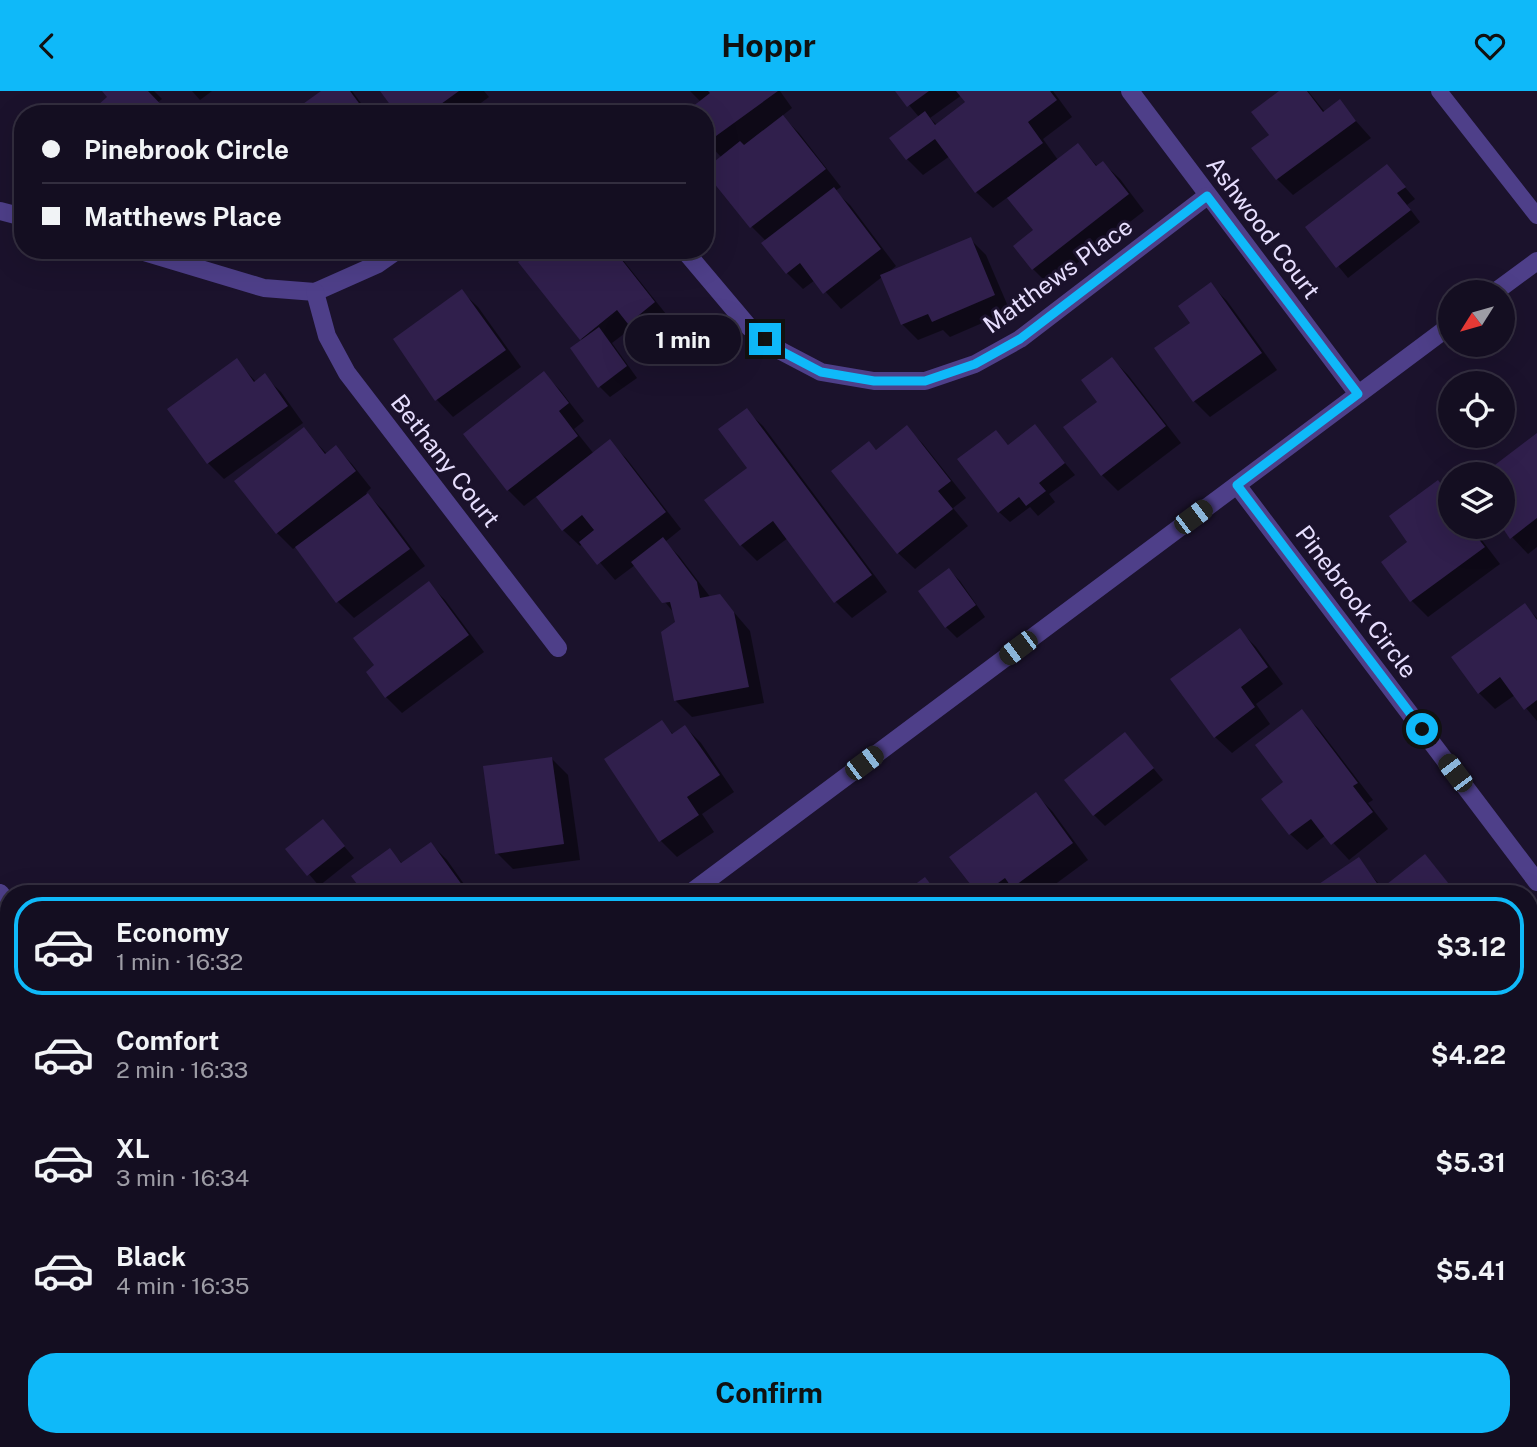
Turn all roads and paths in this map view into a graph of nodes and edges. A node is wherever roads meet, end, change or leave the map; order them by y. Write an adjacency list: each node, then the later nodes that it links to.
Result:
1 (1130, 91): 3 (street, Ashwood Court)
2 (1439, 91): 4 (lane)
3 (1207, 196): 7 (street, Matthews Place); 12 (street, Ashwood Court)
4 (1537, 216)
5 (167, 259): 10 (street)
6 (385, 259): 10 (street)
7 (691, 259)
8 (1537, 261): 9 (street)
9 (1511, 280)
10 (315, 292): 14 (street, Bethany Court)
11 (1438, 335): 12 (street)
12 (1358, 394): 13 (street)
13 (1237, 485): 15 (street, Pinebrook Circle); 16 (street)
14 (558, 648)
15 (1537, 882)
16 (701, 885)

